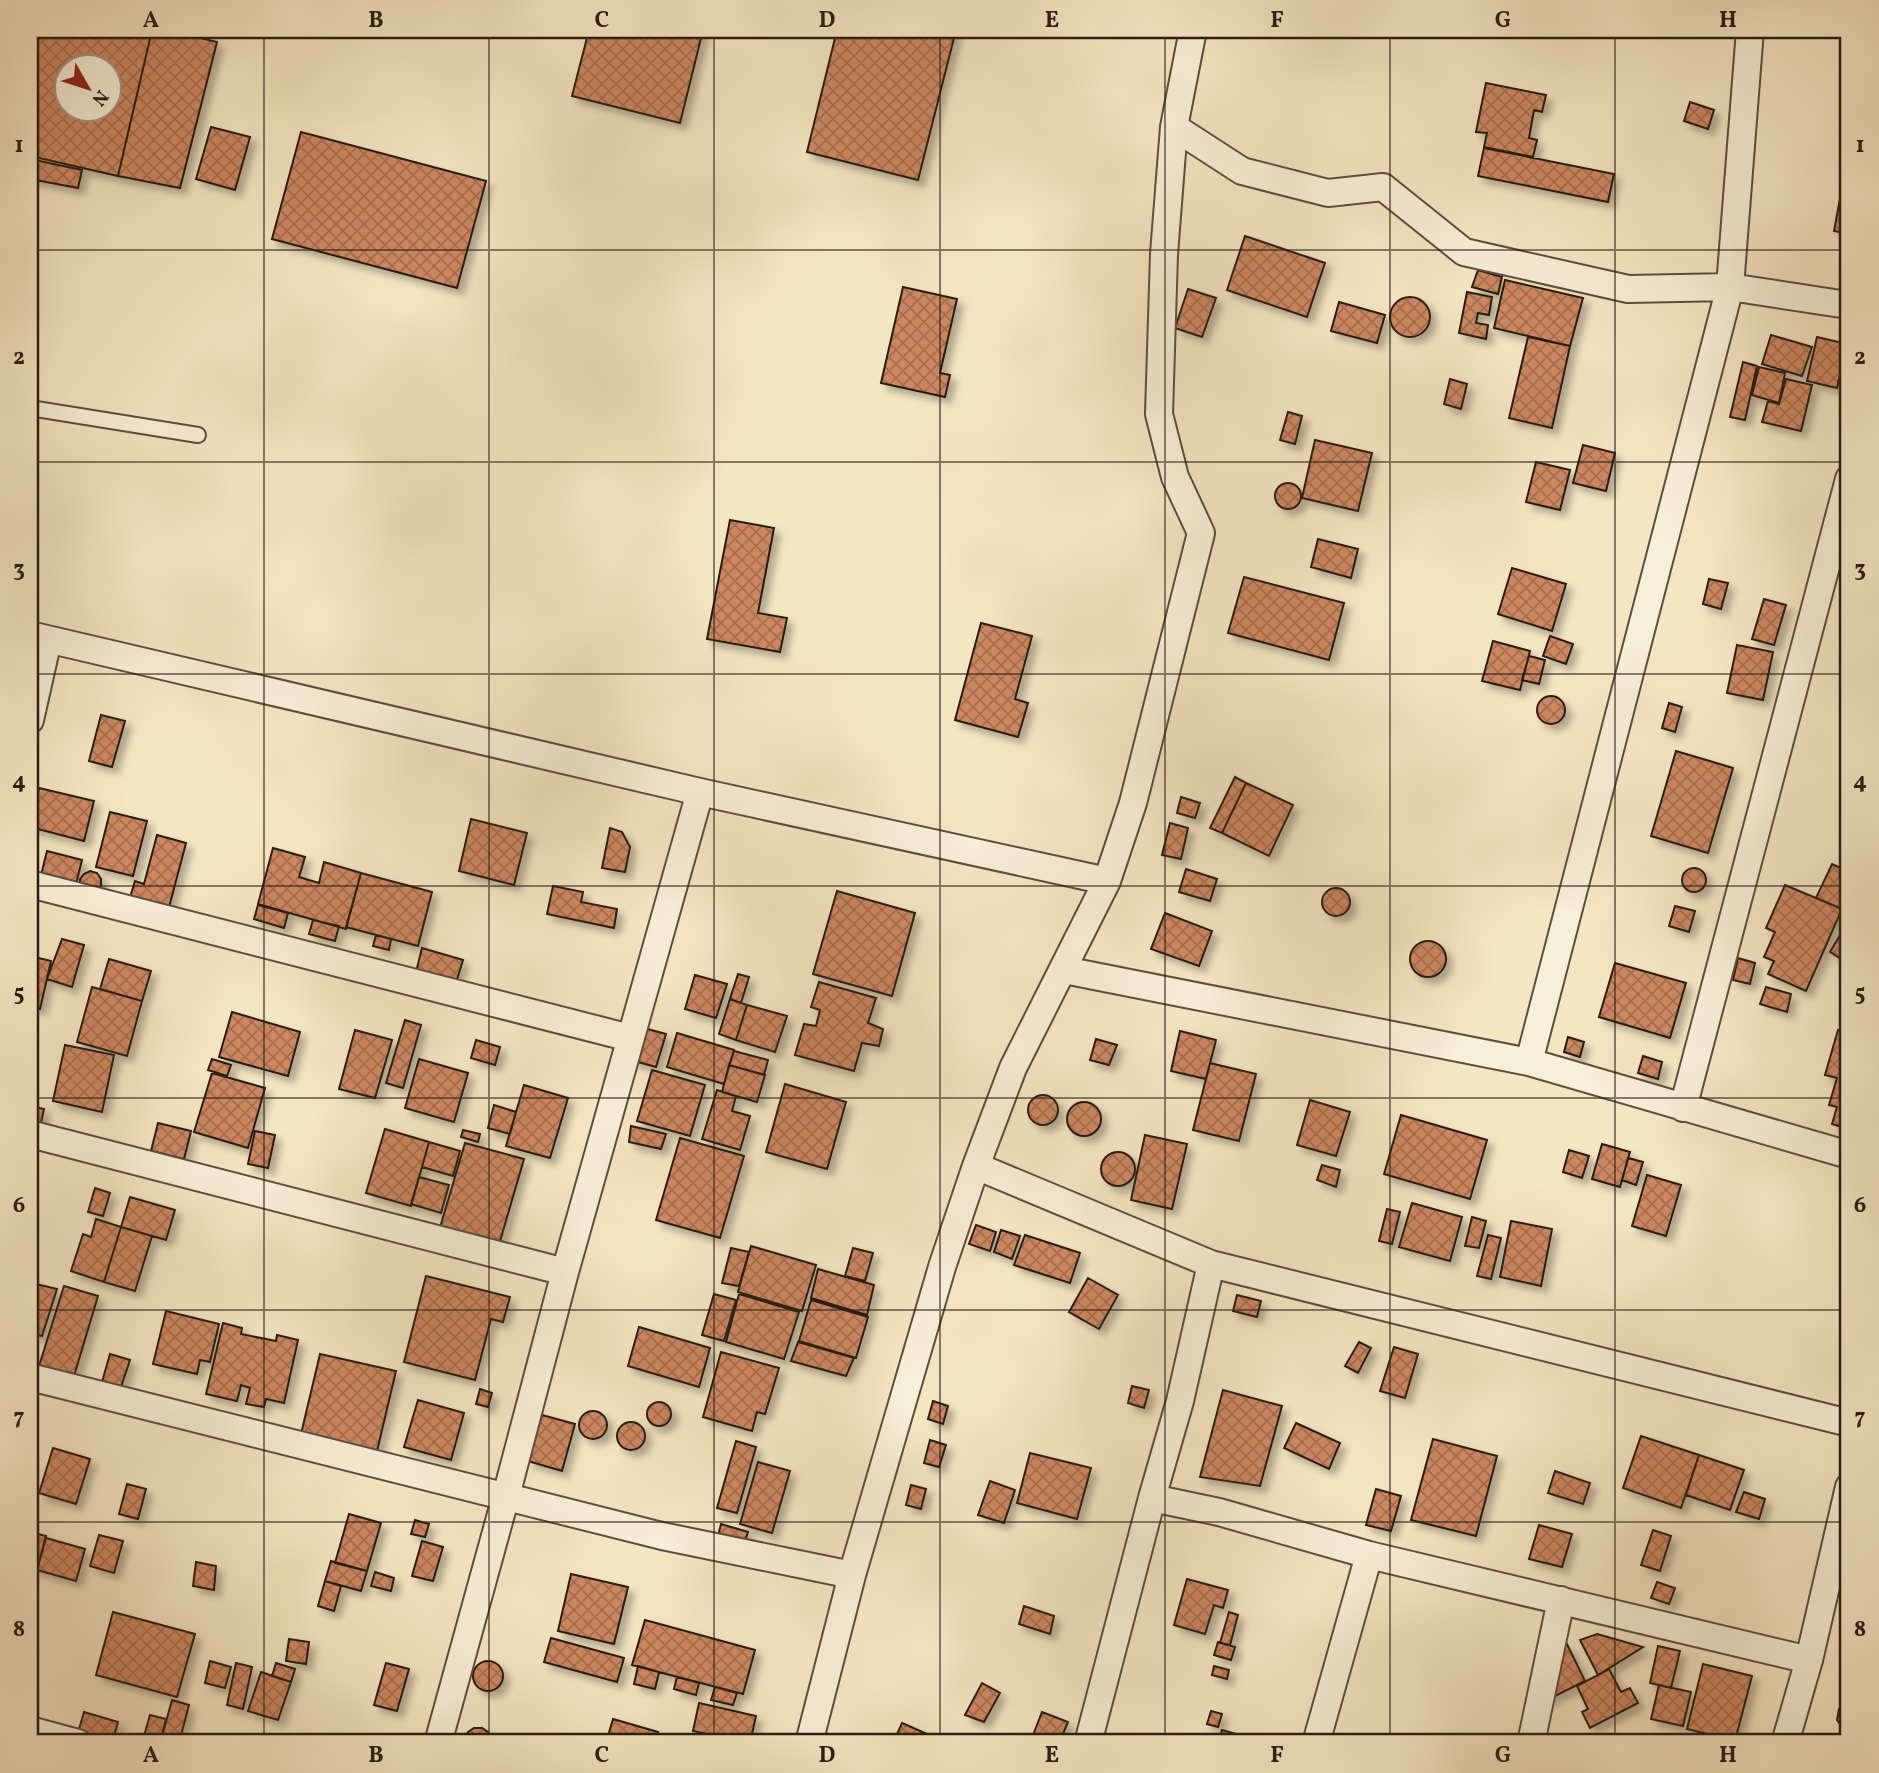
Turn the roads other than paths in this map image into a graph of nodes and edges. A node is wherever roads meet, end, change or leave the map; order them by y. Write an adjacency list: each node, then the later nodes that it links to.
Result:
1 (1193, 30): 3 (street)
2 (1750, 30): 4 (street)
3 (1174, 127): 4 (street); 12 (street)
4 (1730, 287): 5 (street); 16 (street)
5 (1849, 306)
6 (30, 408): 7 (lane)
7 (198, 435)
8 (1849, 479): 17 (street)
9 (39, 638): 10 (street); 11 (street)
10 (30, 720)
11 (700, 792): 12 (street); 15 (street)
12 (1107, 881): 14 (street)
13 (30, 884): 15 (street)
14 (1064, 970): 16 (street); 20 (street)
15 (630, 1038): 22 (street)
16 (1529, 1062): 17 (street)
17 (1683, 1108): 19 (street)
18 (30, 1134): 22 (street)
19 (1849, 1155)
20 (976, 1166): 21 (street); 29 (street)
21 (1211, 1264): 24 (street); 27 (street)
22 (565, 1272): 26 (street)
23 (30, 1377): 26 (street)
24 (1849, 1423)
25 (1849, 1487): 31 (street)
26 (506, 1496): 29 (street); 34 (street)
27 (1152, 1498): 28 (street); 36 (street)
28 (1370, 1556): 30 (street); 37 (street)
29 (852, 1575): 35 (street)
30 (1561, 1600): 31 (street); 38 (street)
31 (1809, 1660): 39 (street)
32 (30, 1730): 33 (street)
33 (78, 1743)
34 (438, 1743)
35 (809, 1743)
36 (1088, 1743)
37 (1315, 1743)
38 (1531, 1743)
39 (1785, 1743)

